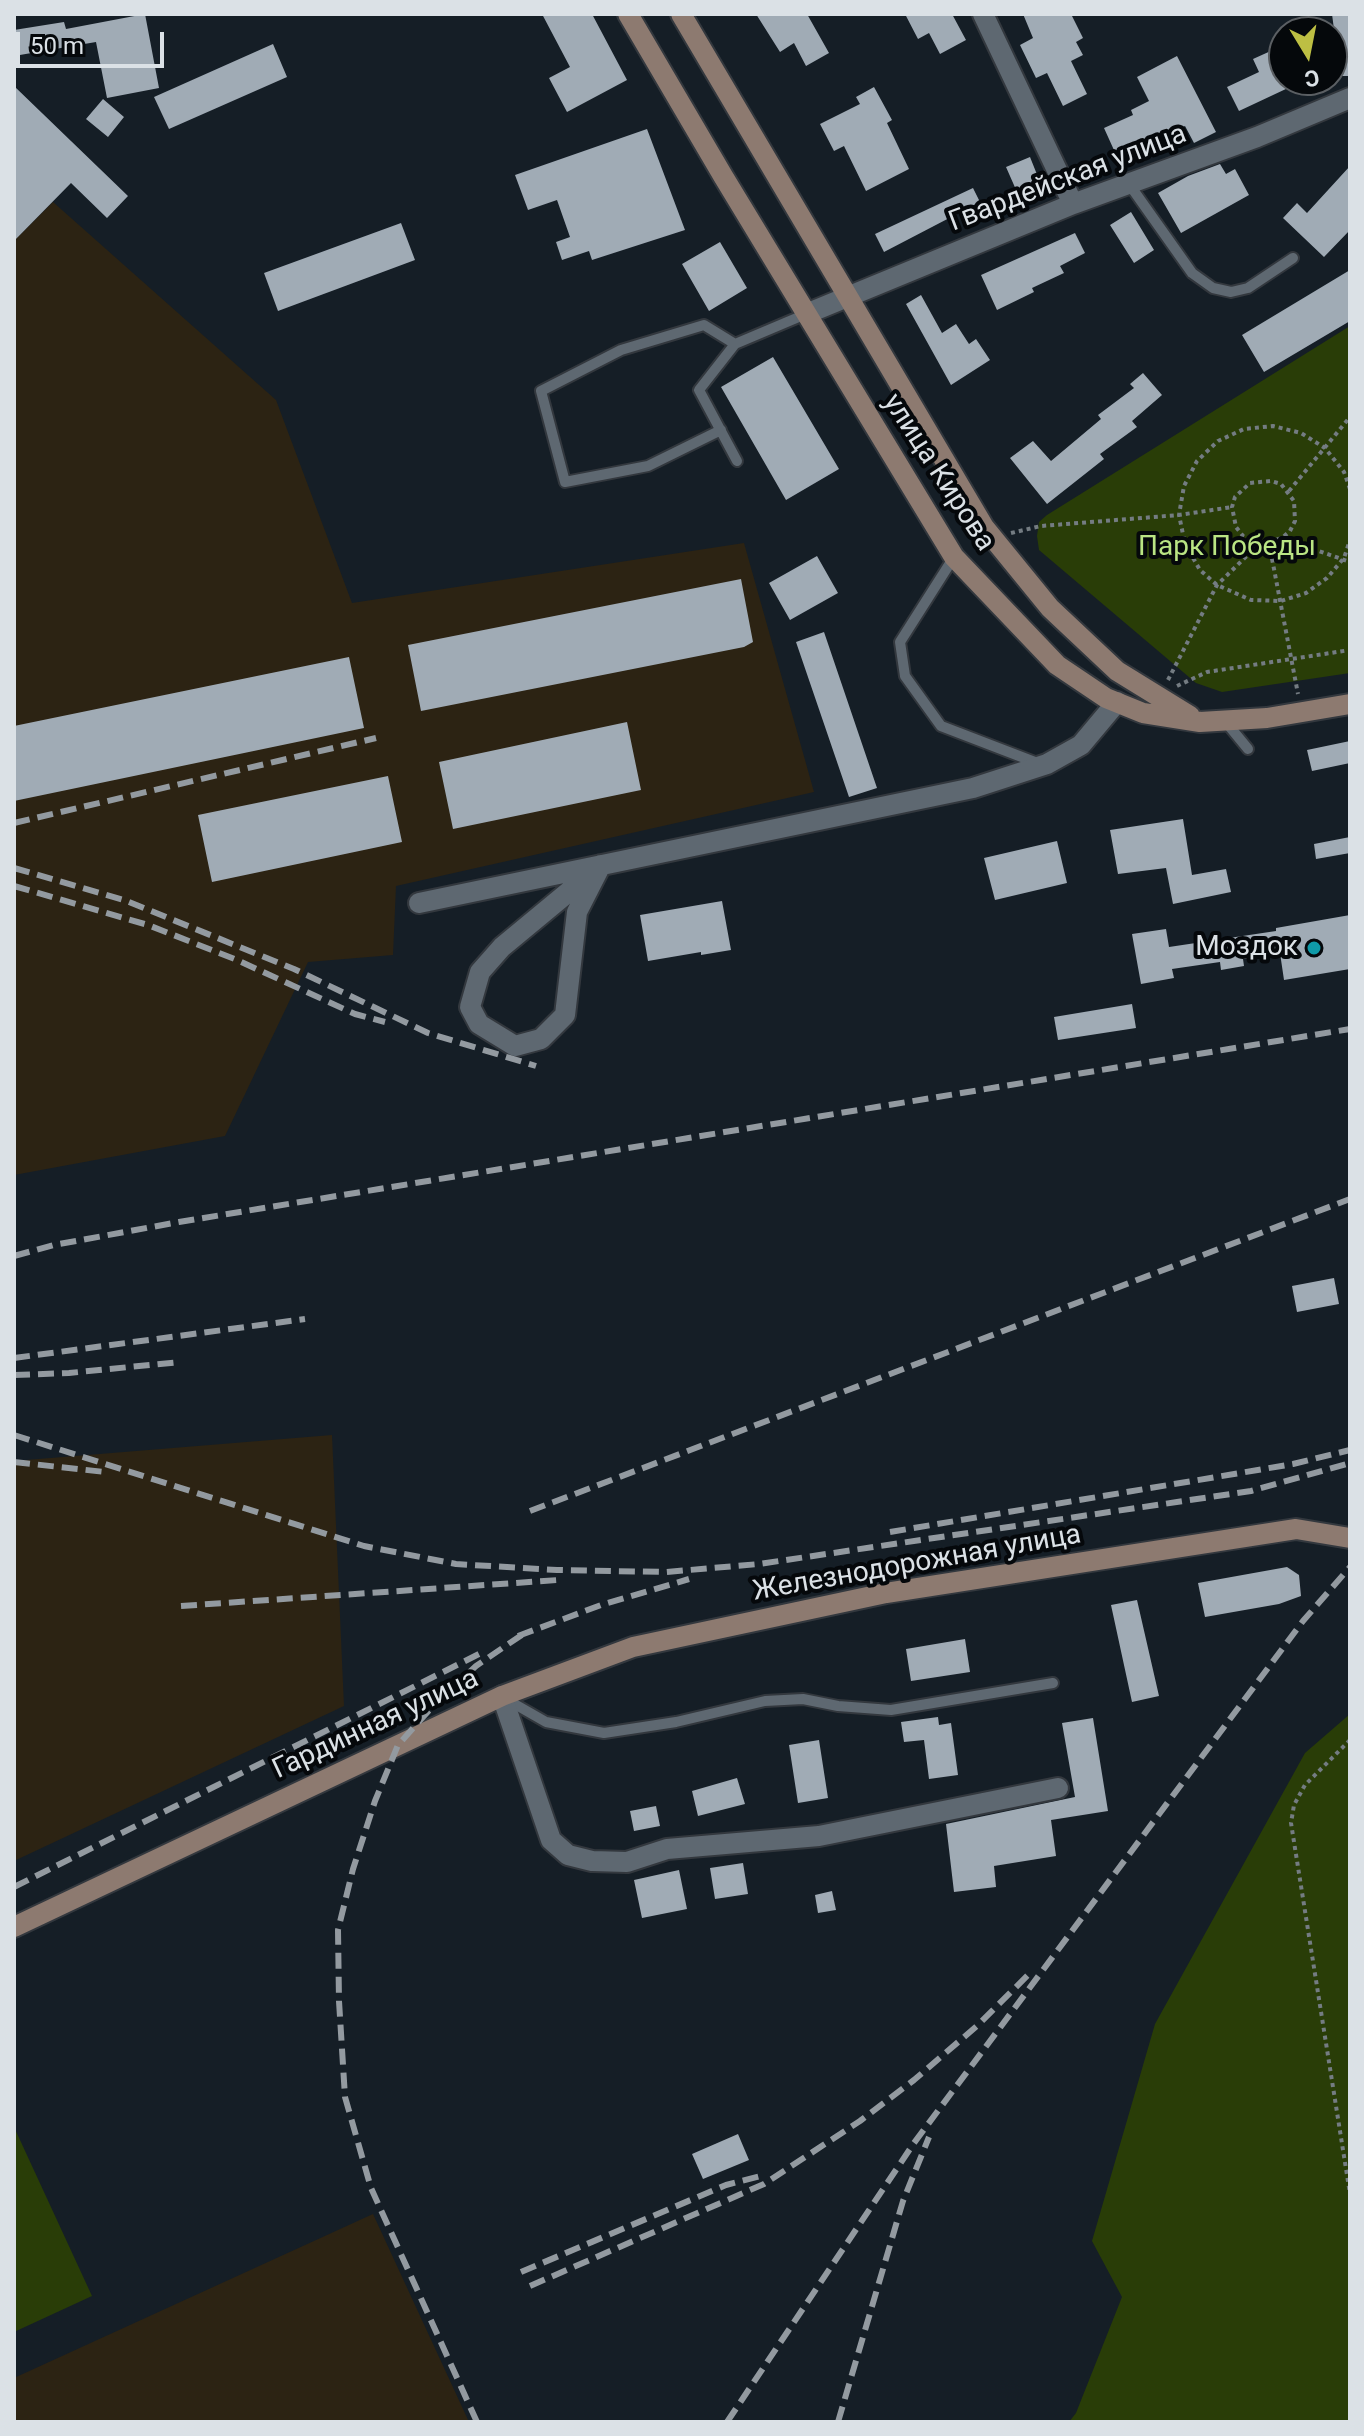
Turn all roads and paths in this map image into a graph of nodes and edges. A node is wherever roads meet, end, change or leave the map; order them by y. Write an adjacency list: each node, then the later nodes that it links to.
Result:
1 (628, 14): 9 (street, улица Кирова)
2 (681, 14): 8 (street, улица Кирова)
3 (983, 14): 6 (street)
4 (1350, 98): 5 (street, Гвардейская улица)
5 (1129, 184): 6 (street, Гвардейская улица); 7 (lane)
6 (1073, 204): 8 (street, Гвардейская улица)
7 (1293, 258)
8 (848, 296): 9 (street, Гвардейская улица); 19 (street, улица Кирова)
9 (806, 314): 10 (lane); 24 (street, улица Кирова)
10 (735, 344): 12 (lane); 12 (lane)
11 (1350, 417): 13 (path)
12 (721, 430): 14 (lane)
13 (1325, 448): 15 (path); 16 (path); 18 (path)
14 (737, 461)
15 (1350, 489)
16 (1289, 491): 17 (path); 20 (path)
17 (1232, 507): 18 (path); 23 (path)
18 (1179, 515): 19 (path); 27 (path)
19 (993, 537): 31 (street, улица Кирова)
20 (1282, 538): 22 (path); 25 (path)
21 (1350, 540): 25 (path)
22 (1269, 543): 23 (path); 28 (path)
23 (1259, 544): 27 (path)
24 (954, 557): 32 (street, улица Кирова); 38 (lane)
25 (1344, 558): 26 (path); 28 (path)
26 (1350, 562)
27 (1217, 585): 28 (path); 31 (path)
28 (1281, 601): 30 (path)
29 (1350, 650): 30 (path)
30 (1291, 658): 31 (path); 34 (path)
31 (1159, 697): 36 (street, улица Кирова)
32 (1117, 702): 36 (street, улица Кирова); 38 (street)
33 (1350, 704): 34 (street)
34 (1301, 712): 35 (street)
35 (1225, 721): 36 (street); 37 (lane)
36 (1200, 722)
37 (1248, 749)
38 (1044, 765): 39 (street)
39 (601, 865): 39 (street); 40 (street)
40 (419, 903)
41 (1350, 1538): 43 (street, Железнодорожная улица)
42 (1053, 1683): 43 (lane)
43 (502, 1696): 45 (street, Гардинная улица); 46 (street, Гардинная улица)
44 (1350, 1740): 47 (path)
45 (1058, 1788)
46 (14, 1927)
47 (1350, 2194)

